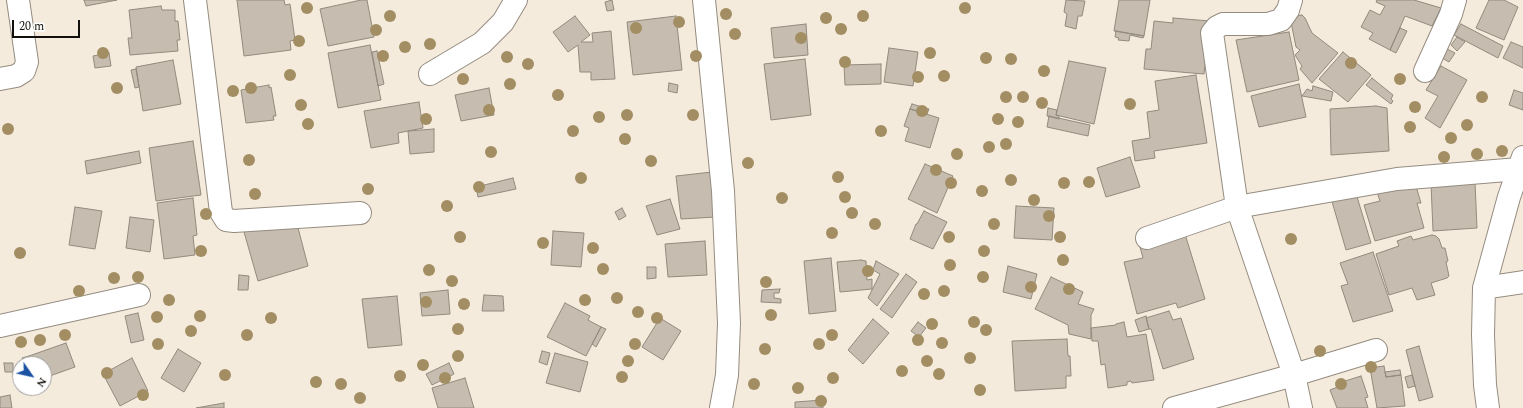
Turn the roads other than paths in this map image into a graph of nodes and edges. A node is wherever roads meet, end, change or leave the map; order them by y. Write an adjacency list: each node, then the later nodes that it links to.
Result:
1 (18, 0): 9 (street)
2 (195, 0): 12 (street)
3 (516, 0): 8 (street)
4 (704, 0): 20 (street)
5 (1292, 0): 11 (street)
6 (1456, 0): 7 (street)
7 (1425, 71)
8 (430, 74)
9 (0, 79)
10 (1521, 162): 11 (street); 15 (street)
11 (1237, 207): 13 (street); 19 (street)
12 (360, 213)
13 (1147, 238)
14 (1523, 282): 15 (street)
15 (1484, 288): 23 (street)
16 (139, 295): 17 (street)
17 (0, 326)
18 (1376, 350): 19 (street)
19 (1294, 375): 21 (street); 22 (street)
20 (721, 408)
21 (1174, 408)
22 (1301, 408)
23 (1488, 408)

